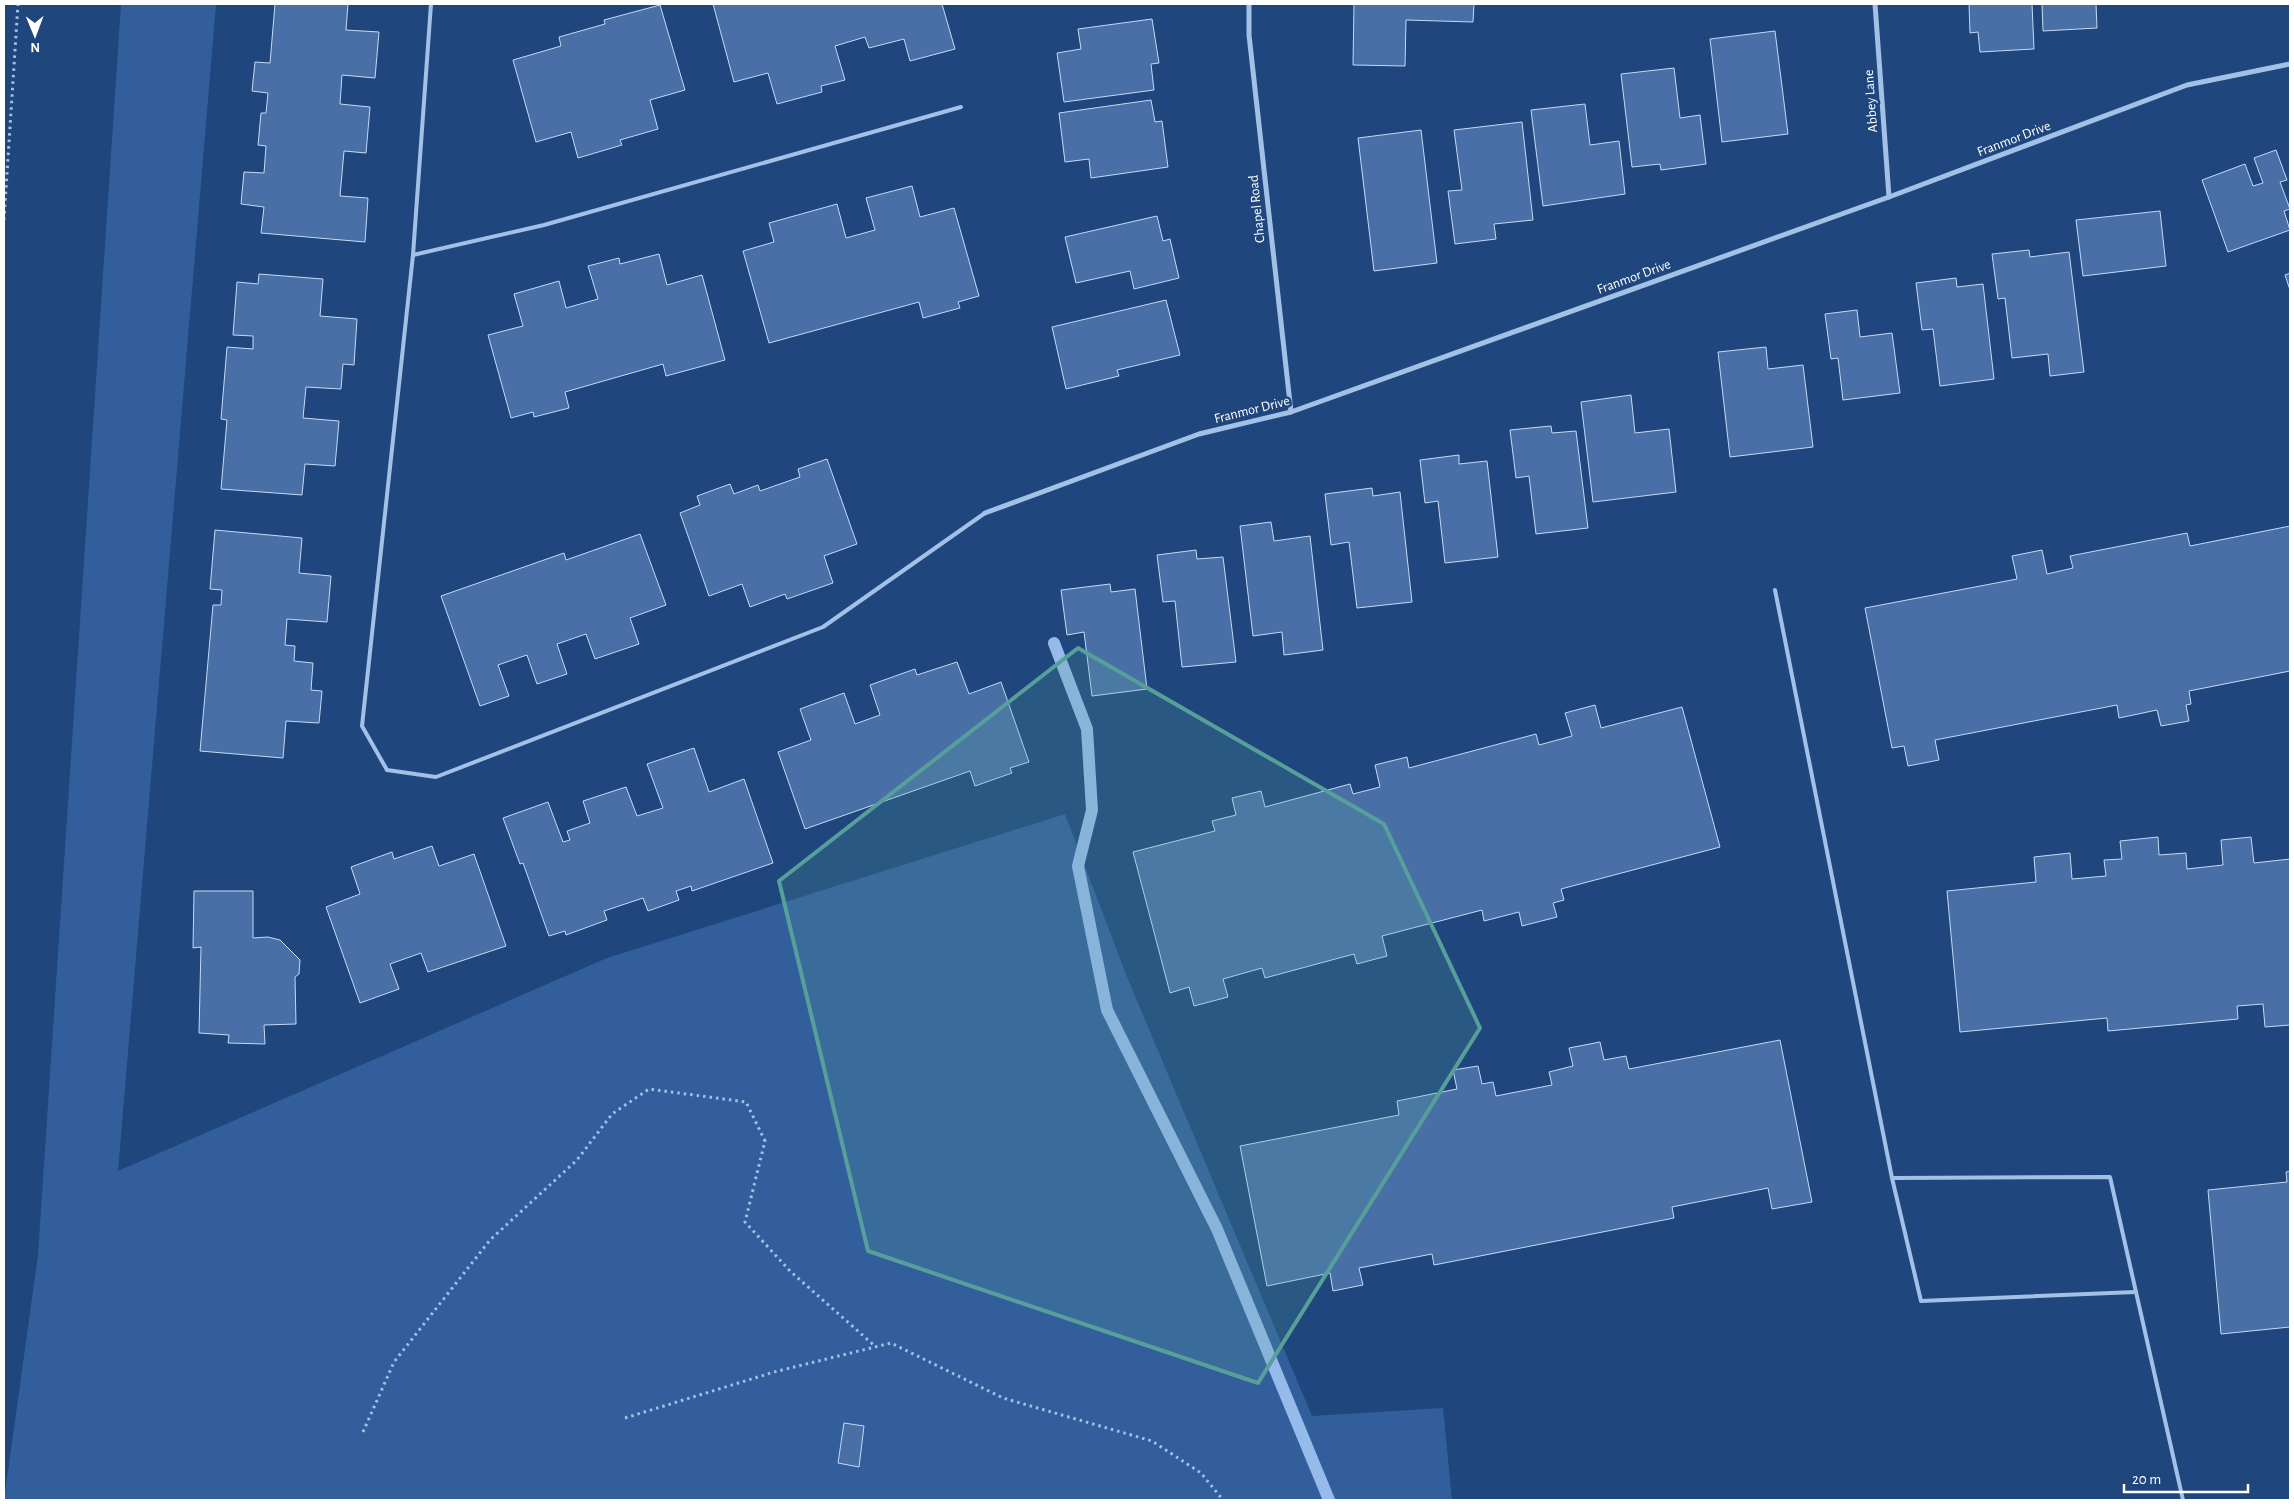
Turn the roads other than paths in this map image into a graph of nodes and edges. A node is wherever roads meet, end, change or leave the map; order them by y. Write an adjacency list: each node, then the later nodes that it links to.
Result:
1 (431, 4): 7 (lane)
2 (1249, 4): 8 (street, Chapel Road)
3 (1875, 4): 6 (street, Abbey Lane)
4 (2290, 64): 6 (street, Franmor Drive)
5 (961, 107): 7 (lane)
6 (1889, 198): 8 (street, Franmor Drive)
7 (413, 255): 9 (lane)
8 (1291, 412): 9 (street, Franmor Drive)
9 (985, 514)
10 (1775, 590): 11 (lane)
11 (1892, 1178): 12 (lane); 12 (lane)
12 (2135, 1292): 13 (lane)
13 (2183, 1500)

